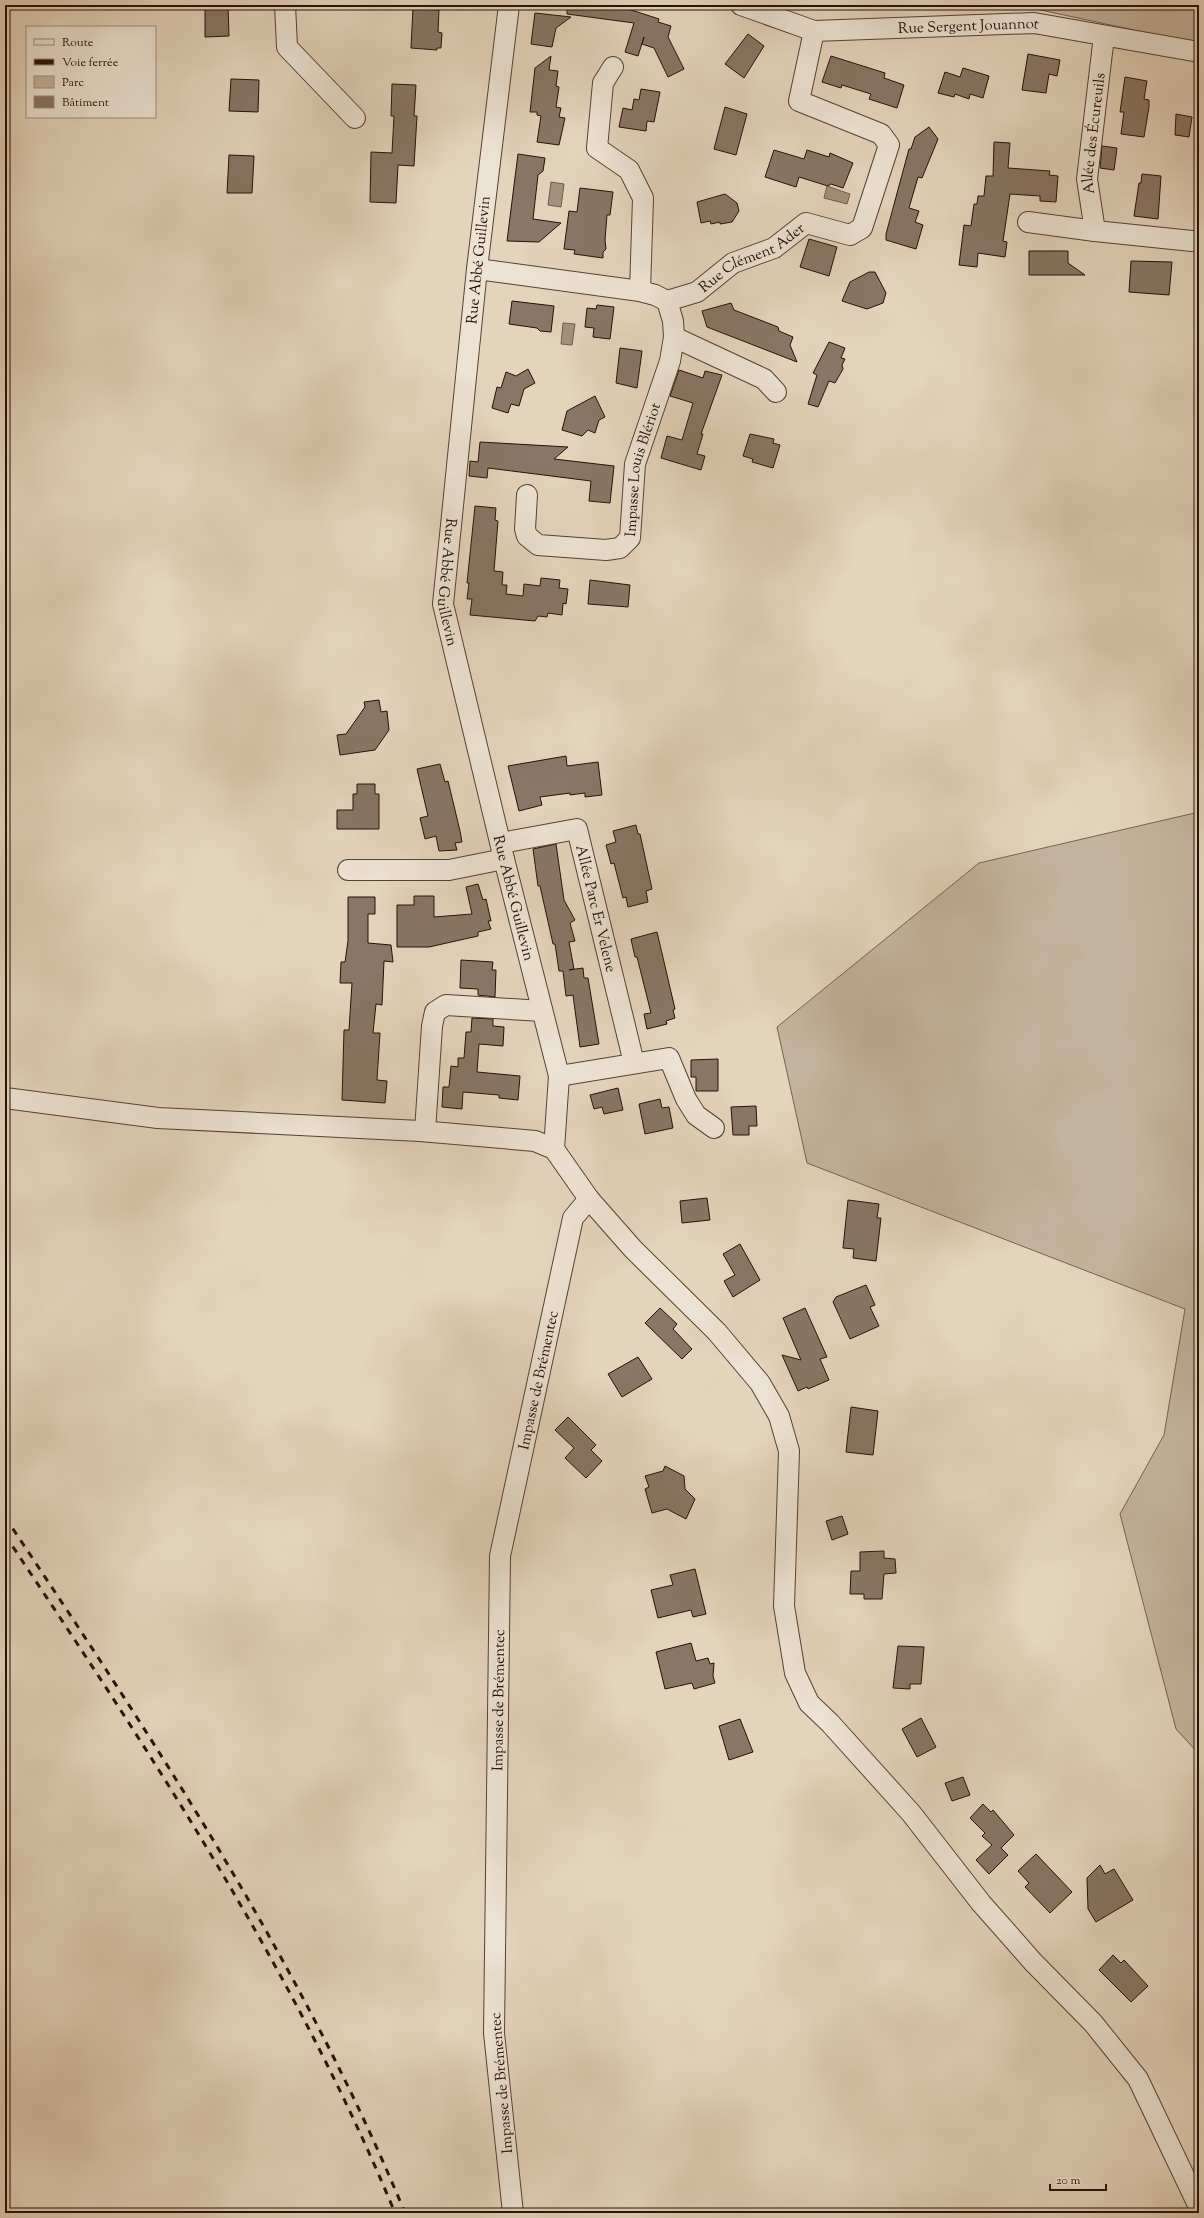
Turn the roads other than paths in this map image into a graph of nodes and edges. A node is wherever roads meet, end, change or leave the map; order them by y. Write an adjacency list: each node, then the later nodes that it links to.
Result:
1 (285, 5): 8 (street)
2 (509, 5): 12 (street, Rue Abbé Guillevin)
3 (741, 5): 4 (street, Rue Sergent Jouannot)
4 (814, 31): 5 (street, Rue Sergent Jouannot); 14 (street, Rue Clément Ader)
5 (1104, 36): 6 (street, Rue Sergent Jouannot); 10 (street, Allée des Écureuils)
6 (1199, 52)
7 (613, 67): 13 (street)
8 (354, 118)
9 (1028, 222): 10 (street)
10 (1095, 231): 11 (street)
11 (1192, 241)
12 (477, 269): 13 (street); 18 (street, Rue Abbé Guillevin)
13 (640, 291): 14 (street)
14 (667, 301): 15 (street, Impasse Louis Blériot)
15 (674, 337): 16 (street); 17 (street, Impasse Louis Blériot)
16 (776, 392)
17 (527, 495)
18 (502, 851): 19 (street); 20 (street, Rue Abbé Guillevin); 21 (street, Allée Parc Er Velene)
19 (348, 870)
20 (542, 1011): 22 (street, Rue Abbé Guillevin); 25 (street)
21 (634, 1063): 22 (street); 24 (street)
22 (559, 1076): 26 (street, Rue Abbé Guillevin)
23 (5, 1098): 25 (street)
24 (714, 1128)
25 (425, 1131): 26 (street)
26 (554, 1149): 27 (street)
27 (590, 1199): 28 (street); 29 (street, Impasse de Brémentec)
28 (1199, 2208)
29 (513, 2213)

